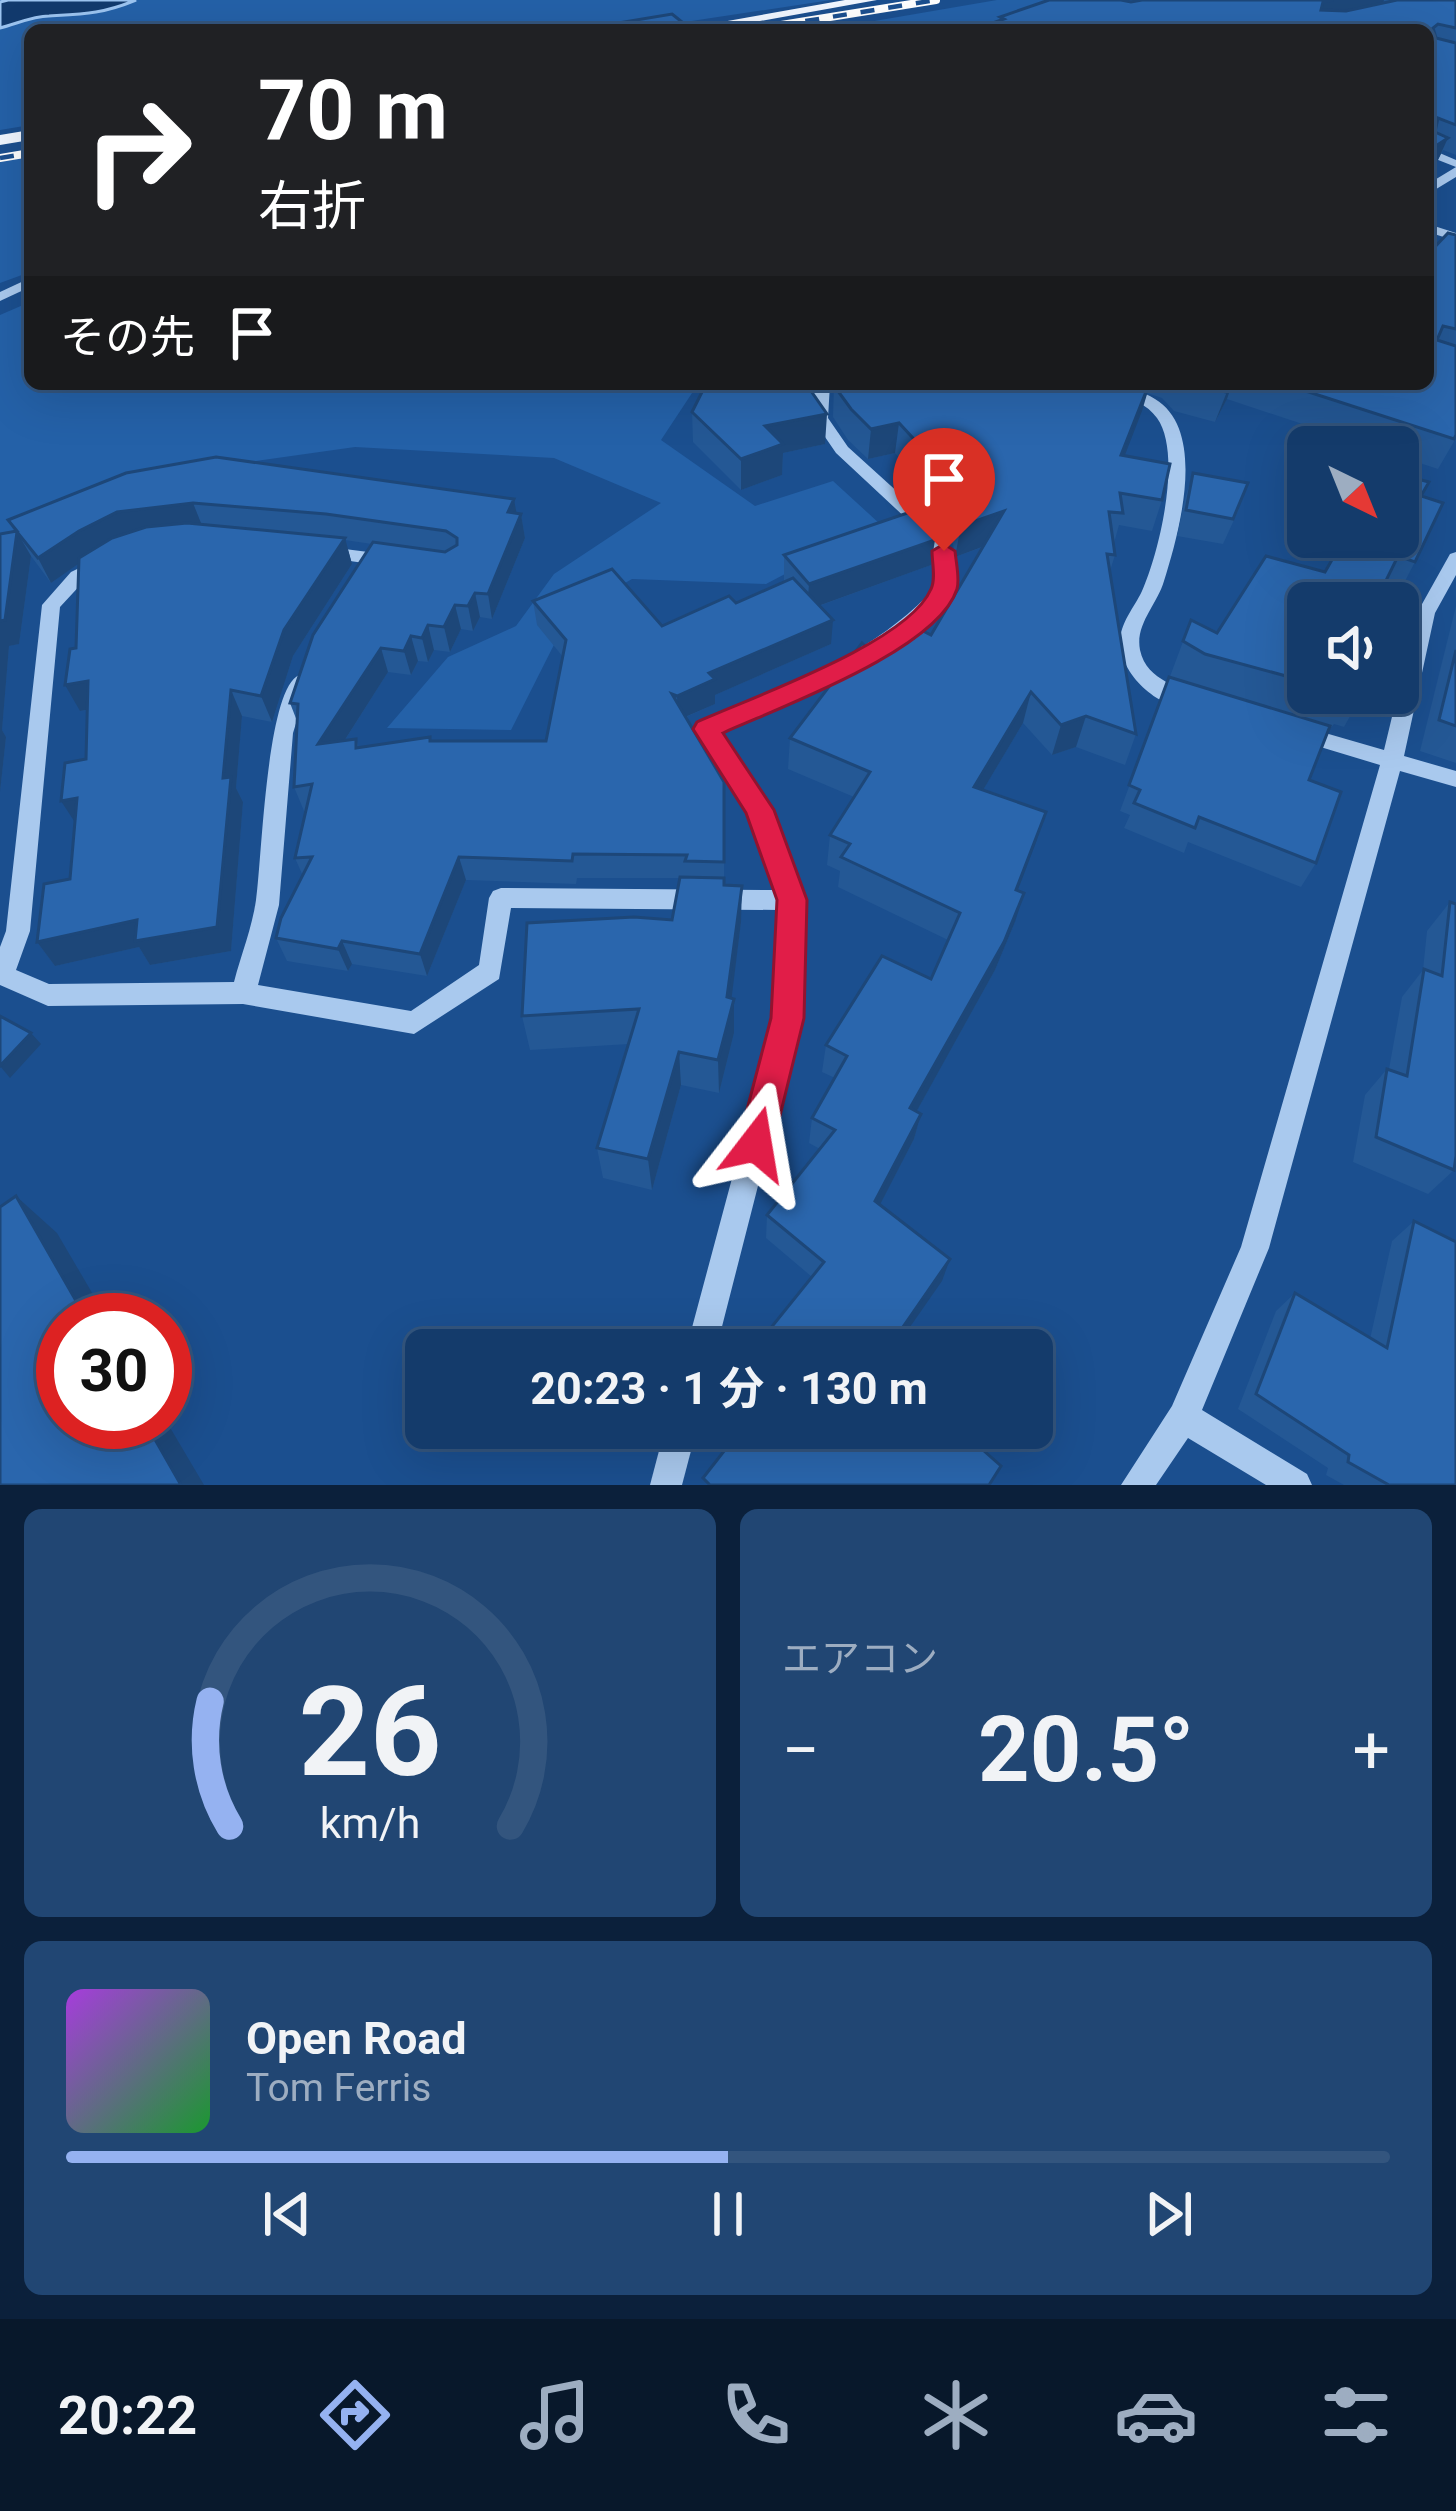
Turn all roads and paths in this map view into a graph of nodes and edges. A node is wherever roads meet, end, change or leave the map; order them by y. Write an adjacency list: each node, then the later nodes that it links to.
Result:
1 (870, 0): 2 (main road)
2 (721, 24)
3 (822, 390): 14 (street)
4 (1102, 390): 10 (street)
5 (304, 550): 8 (street)
6 (118, 555): 15 (street)
7 (1456, 558): 12 (street)
8 (411, 562)
9 (307, 658): 16 (street)
10 (1202, 707)
11 (1286, 730): 12 (street)
12 (1392, 760): 13 (street); 18 (street)
13 (1456, 779)
14 (792, 900): 16 (street); 17 (street)
15 (1, 975): 16 (street)
16 (243, 993)
17 (707, 1329)
18 (1183, 1417): 21 (street); 22 (street)
19 (675, 1449): 20 (street)
20 (665, 1485)
21 (1137, 1485)
22 (1296, 1485)

